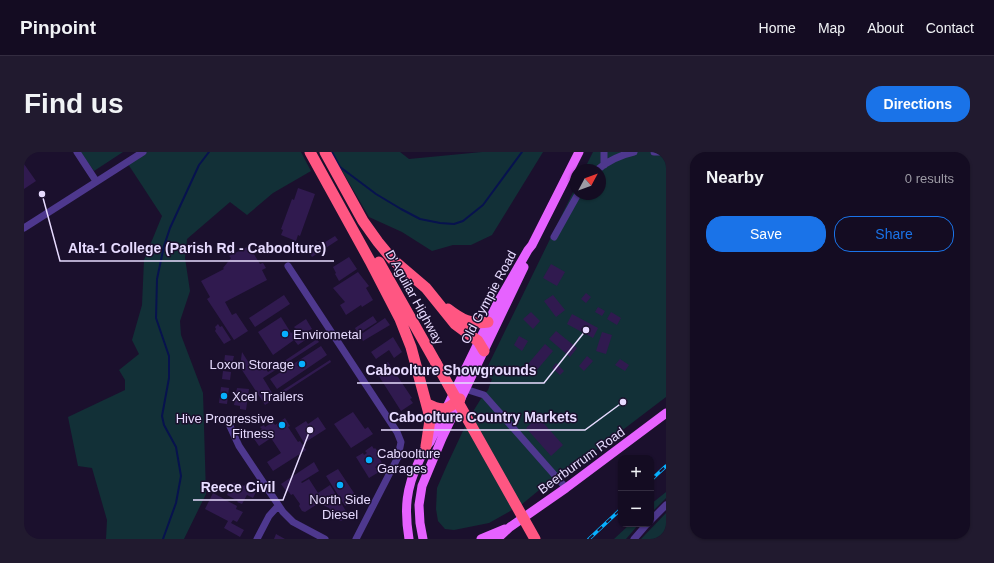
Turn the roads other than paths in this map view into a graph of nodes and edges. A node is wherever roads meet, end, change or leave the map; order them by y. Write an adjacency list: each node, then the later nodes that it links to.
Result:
1 (77, 152): 13 (street)
2 (143, 152): 13 (street)
3 (310, 152): 15 (highway)
4 (318, 152): 15 (highway, D'Aguilar Highway)
5 (325, 152): 15 (highway)
6 (579, 152): 18 (main road, Old Gympie Road)
7 (604, 152): 11 (street)
8 (634, 152): 12 (street)
9 (654, 152): 10 (street)
10 (660, 152)
11 (604, 164)
12 (606, 164)
13 (96, 181): 16 (street)
14 (575, 200): 17 (street)
15 (355, 218): 20 (highway); 26 (highway); 44 (highway, D'Aguilar Highway, bridge)
16 (24, 228)
17 (554, 237)
18 (532, 245): 21 (main road, Old Gympie Road); 23 (main road, Old Gympie Road)
19 (288, 266): 39 (street)
20 (441, 307): 21 (highway); 22 (highway)
21 (488, 322): 22 (main road, Old Gympie Road)
22 (478, 341): 23 (highway); 27 (main road, Old Gympie Road)
23 (484, 351): 24 (main road, Old Gympie Road)
24 (466, 388): 25 (main road, Old Gympie Road); 31 (street)
25 (460, 399): 27 (highway); 41 (main road, Old Gympie Road)
26 (427, 404): 27 (highway); 30 (highway)
27 (446, 409): 30 (main road, Old Gympie Road)
28 (666, 413): 31 (main road, Beerburrum Road)
29 (229, 424): 33 (street)
30 (426, 446): 40 (main road, Old Gympie Road)
31 (566, 488): 35 (main road, Beerburrum Road)
32 (666, 505): 34 (street)
33 (278, 506): 37 (street); 38 (street)
34 (654, 517)
35 (510, 527): 42 (main road, Beerburrum Road); 43 (main road, Beerburrum Road)
36 (644, 527): 45 (street)
37 (257, 539)
38 (325, 539)
39 (356, 539)
40 (408, 539)
41 (423, 539)
42 (481, 539)
43 (497, 539)
44 (535, 539)
45 (634, 539)

